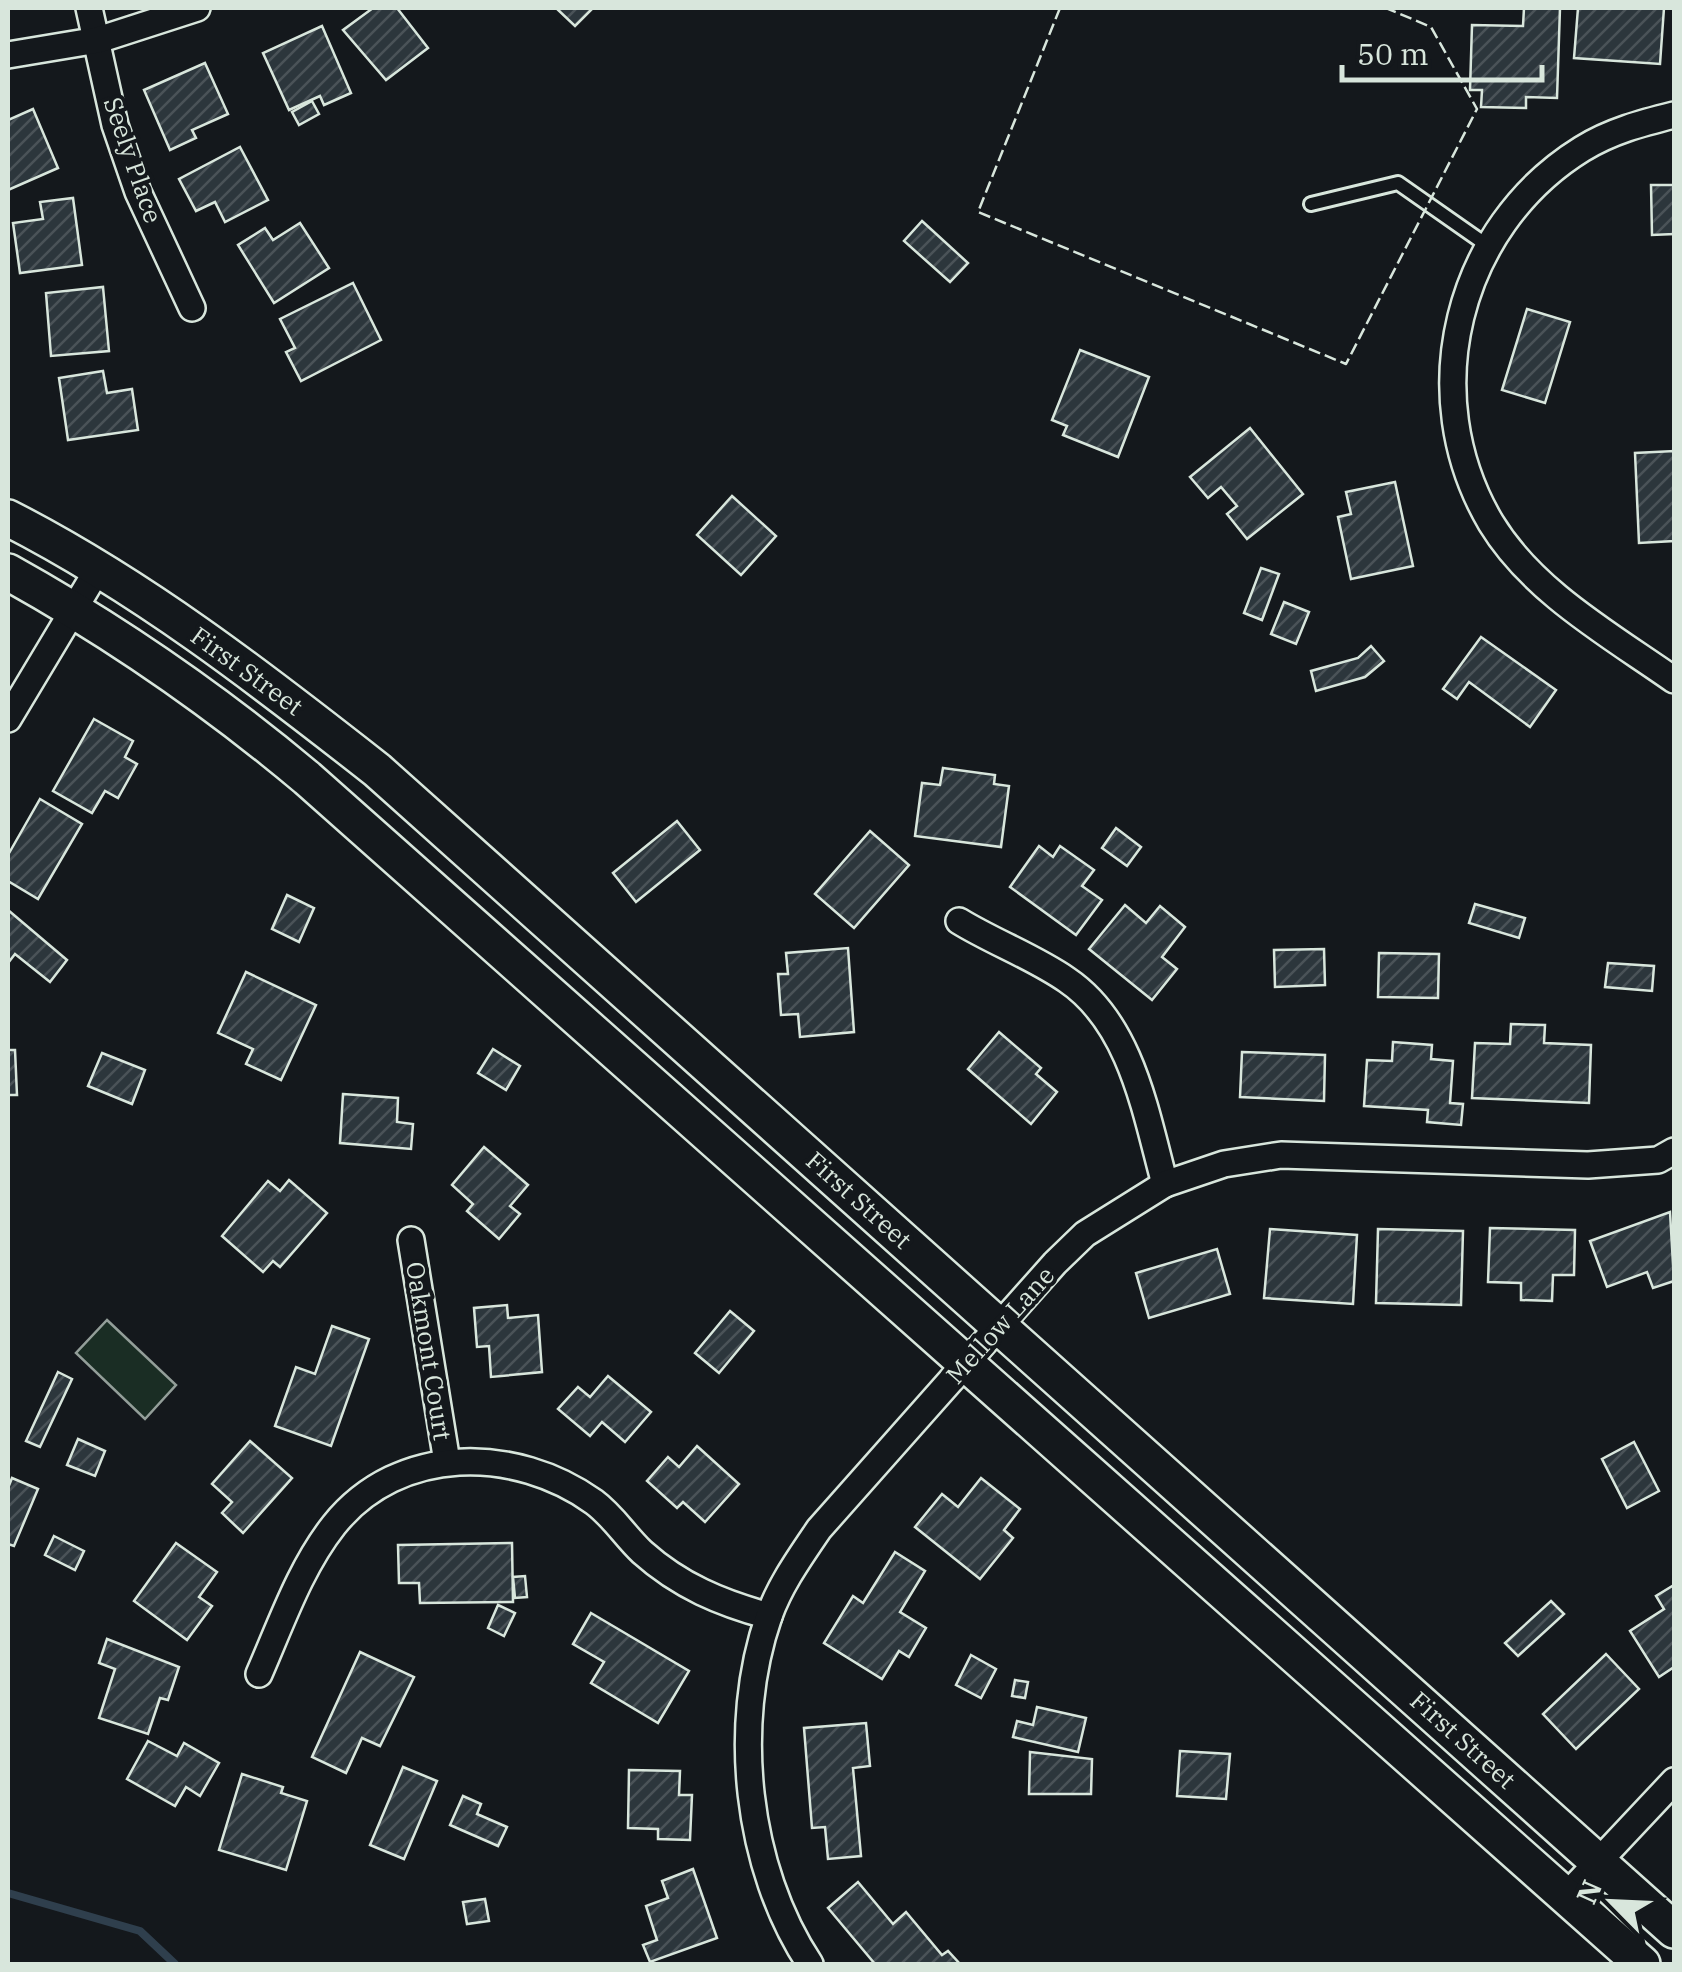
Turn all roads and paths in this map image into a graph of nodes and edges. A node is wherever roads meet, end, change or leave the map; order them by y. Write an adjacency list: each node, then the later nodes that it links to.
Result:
1 (88, 8): 3 (street, Seely Place)
2 (196, 8): 3 (street)
3 (98, 40): 4 (street); 8 (street, Seely Place)
4 (8, 54)
5 (1674, 114): 7 (street)
6 (1311, 204): 7 (lane)
7 (1488, 246): 13 (street)
8 (192, 308)
9 (8, 518): 10 (main road, First Street)
10 (98, 569): 12 (street); 19 (main road, First Street)
11 (8, 572): 12 (main road, First Street)
12 (73, 610): 14 (street); 20 (main road, First Street)
13 (1674, 680)
14 (8, 719)
15 (959, 921): 17 (street)
16 (1674, 1150): 17 (street, Mellow Lane)
17 (1165, 1184): 19 (street, Mellow Lane)
18 (411, 1240): 21 (street, Oakmont Court)
19 (999, 1326): 20 (street, Mellow Lane); 25 (main road, First Street)
20 (966, 1362): 22 (street, Mellow Lane); 26 (main road, First Street)
21 (447, 1462): 22 (street); 23 (street)
22 (770, 1616): 28 (street, Mellow Lane)
23 (259, 1674)
24 (1674, 1781): 25 (street)
25 (1598, 1862): 26 (street); 27 (main road, First Street)
26 (1566, 1896): 29 (main road, First Street)
27 (1674, 1930)
28 (810, 1964)
29 (1642, 1964)

